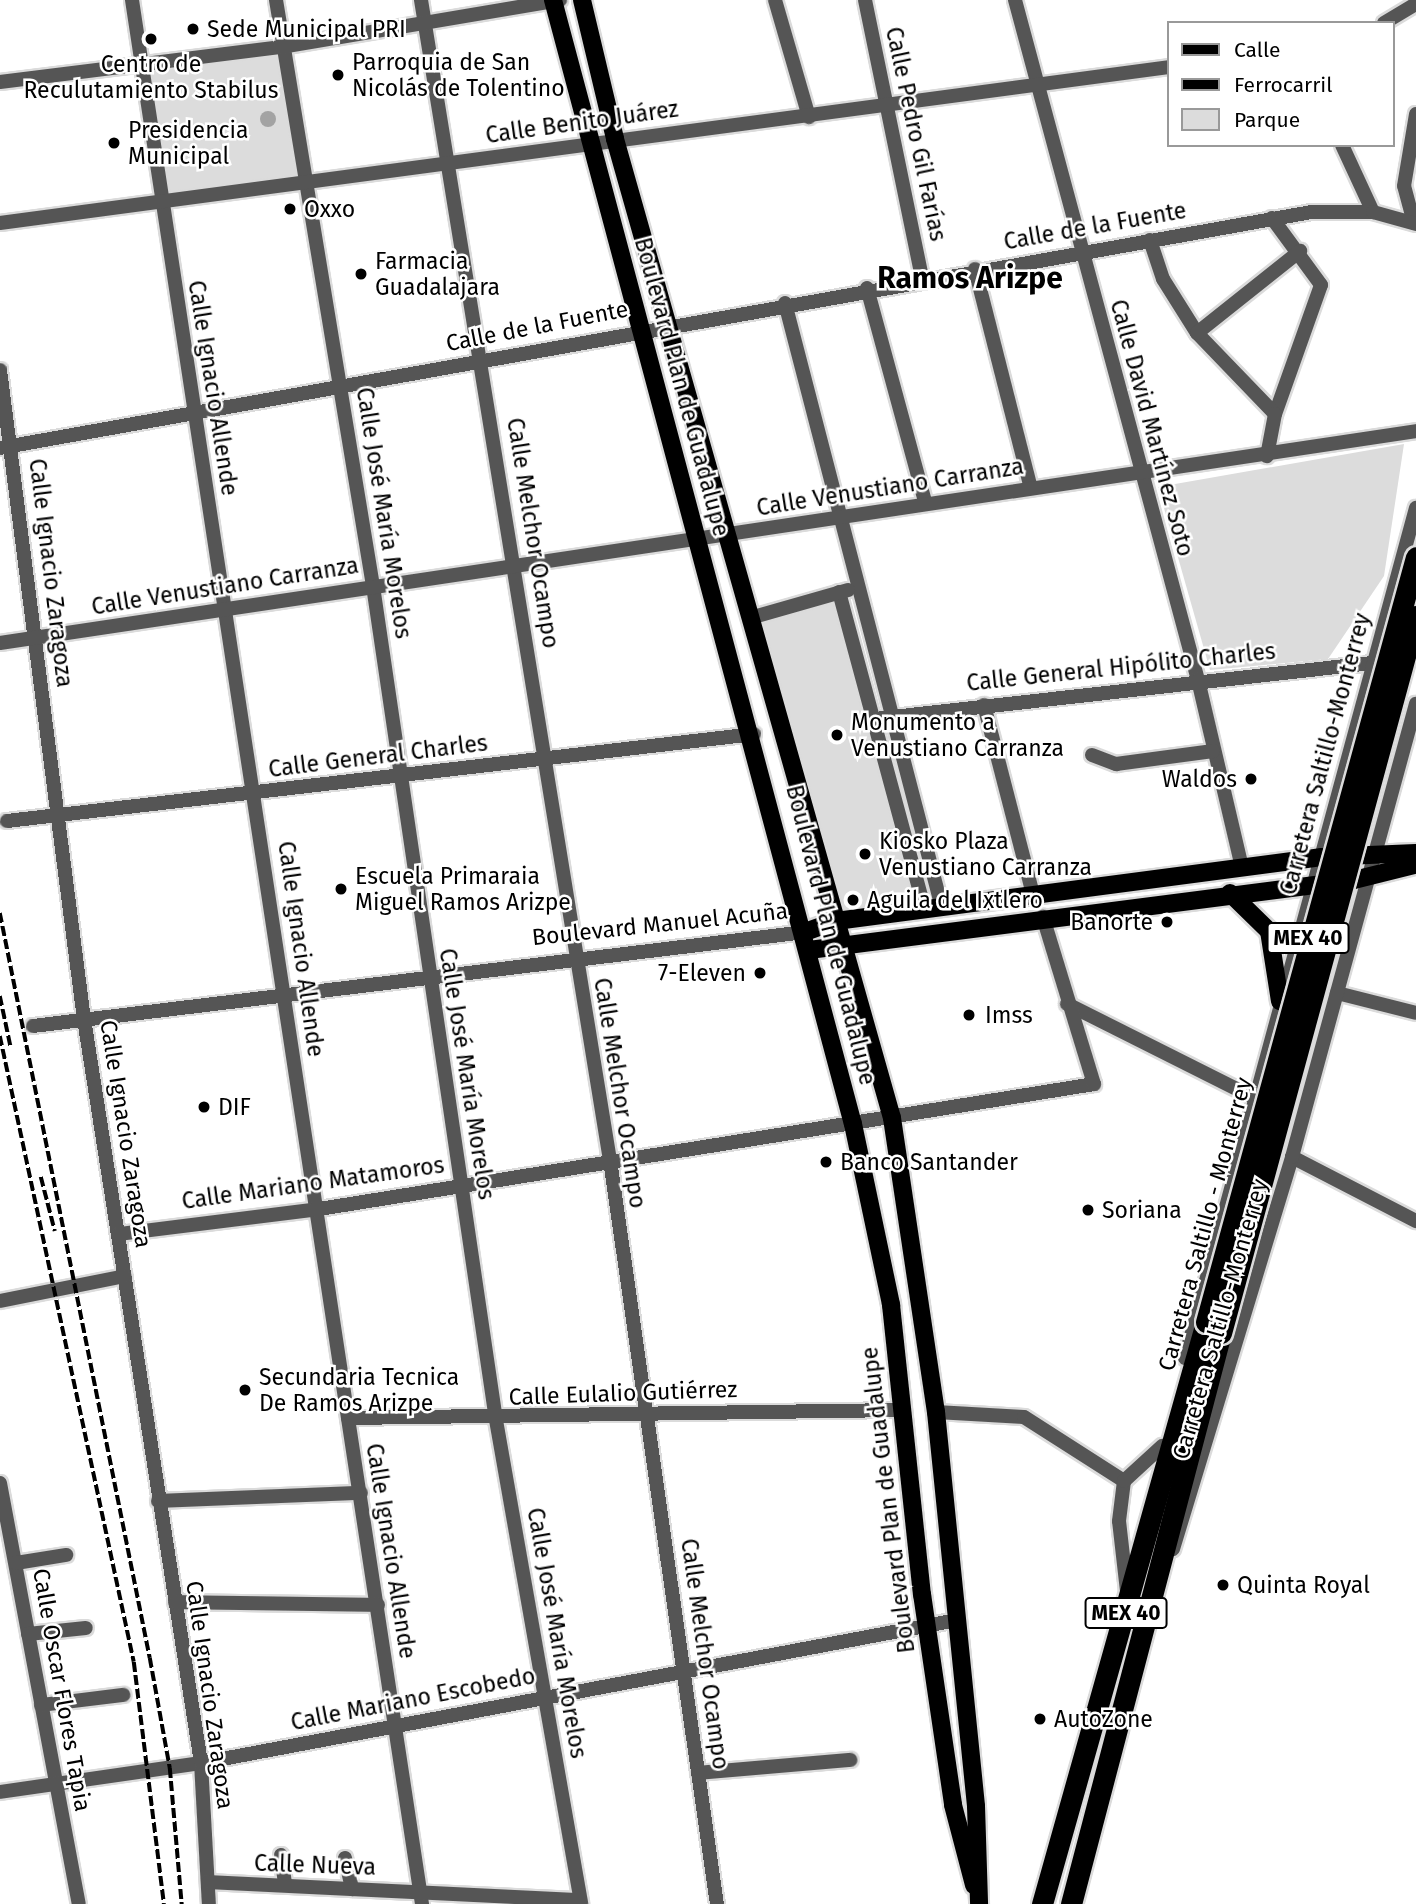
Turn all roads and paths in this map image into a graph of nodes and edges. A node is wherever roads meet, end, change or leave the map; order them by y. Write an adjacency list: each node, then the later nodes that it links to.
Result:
1 (132, 0): 14 (street, Calle Ignacio Allende)
2 (276, 0): 13 (street, Calle José María Morelos)
3 (421, 0): 12 (street, Calle Melchor Ocampo)
4 (553, 0): 5 (street); 12 (street); 22 (main road, Boulevard Plan de Guadalupe)
5 (560, 0)
6 (582, 0): 21 (main road, Boulevard Plan de Guadalupe)
7 (775, 0): 20 (street)
8 (865, 0): 18 (street, Calle Pedro Gil Farías)
9 (1015, 0): 17 (street, Calle David Martínez Soto)
10 (1416, 4): 11 (street)
11 (1387, 21)
12 (425, 22): 13 (street); 24 (street, Calle Melchor Ocampo)
13 (282, 47): 14 (street); 25 (street, Calle José María Morelos)
14 (141, 62): 16 (street); 26 (street, Calle Ignacio Allende)
15 (1168, 67): 17 (street, Calle Benito Juárez)
16 (0, 82)
17 (1037, 85): 18 (street, Calle Benito Juárez); 33 (street, Calle David Martínez Soto)
18 (888, 106): 20 (street, Calle Benito Juárez); 35 (street, Calle Pedro Gil Farías)
19 (1416, 114): 30 (street)
20 (809, 117): 21 (street, Calle Benito Juárez)
21 (615, 139): 22 (street, Calle Benito Juárez); 38 (main road, Boulevard Plan de Guadalupe)
22 (588, 143): 24 (street, Calle Benito Juárez); 39 (main road, Boulevard Plan de Guadalupe)
23 (1343, 147): 27 (street)
24 (444, 164): 25 (street, Calle Benito Juárez); 41 (street, Calle Melchor Ocampo)
25 (303, 180): 26 (street, Calle Benito Juárez); 43 (street, Calle José María Morelos)
26 (161, 201): 29 (street, Calle Benito Juárez); 45 (street, Calle Ignacio Allende)
27 (1373, 212): 28 (street, Calle de la Fuente); 30 (street, Calle de la Fuente)
28 (1272, 218): 31 (street, Calle de la Fuente); 32 (street)
29 (0, 223)
30 (1415, 223)
31 (1150, 240): 33 (street, Calle de la Fuente); 40 (street)
32 (1300, 251): 40 (street); 44 (street)
33 (1082, 254): 34 (street, Calle de la Fuente); 49 (street, Calle David Martínez Soto)
34 (975, 270): 35 (street, Calle de la Fuente); 50 (street)
35 (922, 277): 36 (street, Calle de la Fuente)
36 (867, 288): 37 (street, Calle de la Fuente); 51 (street)
37 (785, 303): 38 (street, Calle de la Fuente); 53 (street)
38 (671, 324): 39 (street, Calle de la Fuente); 54 (main road, Boulevard Plan de Guadalupe)
39 (641, 329): 41 (street, Calle de la Fuente); 55 (main road, Boulevard Plan de Guadalupe)
40 (1198, 333): 44 (street)
41 (483, 359): 43 (street, Calle de la Fuente); 57 (street, Calle Melchor Ocampo)
42 (0, 370): 47 (street, Calle Ignacio Zaragoza)
43 (342, 385): 45 (street, Calle de la Fuente); 58 (street, Calle José María Morelos)
44 (1275, 414): 48 (street)
45 (192, 415): 47 (street, Calle de la Fuente); 61 (street, Calle Ignacio Allende)
46 (1416, 431): 48 (street, Calle Venustiano Carranza)
47 (6, 447): 66 (street, Calle Ignacio Zaragoza)
48 (1267, 456): 49 (street, Calle Venustiano Carranza)
49 (1139, 477): 50 (street, Calle Venustiano Carranza); 69 (street, Calle David Martínez Soto)
50 (1031, 488): 51 (street, Calle Venustiano Carranza)
51 (925, 502): 53 (street, Calle Venustiano Carranza)
52 (1416, 508): 68 (street, Carretera Saltillo-Monterrey)
53 (840, 517): 54 (street, Calle Venustiano Carranza); 59 (street)
54 (727, 535): 55 (street, Calle Venustiano Carranza); 63 (main road, Boulevard Plan de Guadalupe)
55 (698, 540): 57 (street, Calle Venustiano Carranza); 74 (main road, Boulevard Plan de Guadalupe)
56 (1416, 557): 125 (highway, Carretera Saltillo - Monterrey / MEX 40, bridge)
57 (516, 564): 58 (street, Calle Venustiano Carranza); 77 (street, Calle Melchor Ocampo)
58 (373, 586): 61 (street, Calle Venustiano Carranza); 80 (street, Calle José María Morelos)
59 (856, 588): 60 (street); 64 (street)
60 (839, 592): 63 (street); 65 (street)
61 (226, 608): 66 (street, Calle Venustiano Carranza); 81 (street, Calle Ignacio Allende)
62 (1416, 616): 125 (highway, Carretera Saltillo - Monterrey / MEX 40, bridge)
63 (750, 618): 100 (main road, Boulevard Plan de Guadalupe)
64 (868, 634): 65 (street); 72 (street)
65 (852, 637): 73 (street)
66 (37, 639): 67 (street, Calle Venustiano Carranza); 84 (street, Calle Ignacio Zaragoza)
67 (0, 643)
68 (1372, 663): 69 (street, Calle General Hipólito Charles); 82 (street, Carretera Saltillo-Monterrey)
69 (1198, 680): 71 (street, Calle General Hipólito Charles); 75 (street, Calle David Martínez Soto)
70 (1416, 704): 83 (street, Carretera Saltillo-Monterrey)
71 (985, 705): 72 (street, Calle General Hipólito Charles); 96 (street)
72 (891, 717): 73 (street, Calle General Hipólito Charles); 78 (street)
73 (875, 719): 79 (street)
74 (754, 734): 77 (street, Calle General Charles); 102 (main road, Boulevard Plan de Guadalupe)
75 (1213, 751): 76 (street); 92 (street, Calle David Martínez Soto)
76 (1092, 755)
77 (543, 758): 80 (street, Calle General Charles); 105 (street, Calle Melchor Ocampo)
78 (904, 769): 79 (street); 86 (street)
79 (888, 772): 87 (street)
80 (400, 777): 81 (street, Calle General Charles); 106 (street, Calle José María Morelos)
81 (257, 793): 84 (street, Calle General Charles); 107 (street, Calle Ignacio Allende)
82 (1333, 802): 83 (street); 90 (street, Carretera Saltillo-Monterrey)
83 (1391, 802): 89 (street, Carretera Saltillo-Monterrey)
84 (59, 818): 85 (street, Calle General Charles); 112 (street, Calle Ignacio Zaragoza)
85 (7, 821)
86 (924, 846): 87 (street); 97 (street)
87 (908, 849): 97 (street)
88 (1416, 853): 89 (main road, Boulevard Manuel Acuña)
89 (1378, 856): 90 (main road, Boulevard Manuel Acuña); 93 (street, Carretera Saltillo-Monterrey)
90 (1322, 857): 92 (main road, Boulevard Manuel Acuña); 94 (street, Carretera Saltillo-Monterrey)
91 (1416, 865): 93 (main road, Boulevard Manuel Acuña)
92 (1242, 868): 96 (main road, Boulevard Manuel Acuña)
93 (1372, 875): 94 (main road, Boulevard Manuel Acuña); 101 (street, Carretera Saltillo-Monterrey)
94 (1315, 881): 95 (main road, Boulevard Manuel Acuña); 99 (street, Carretera Saltillo-Monterrey)
95 (1230, 893): 98 (main road, Boulevard Manuel Acuña); 109 (main road)
96 (1033, 895): 97 (main road, Boulevard Manuel Acuña)
97 (933, 909): 100 (main road, Boulevard Manuel Acuña)
98 (1043, 916): 103 (main road, Boulevard Manuel Acuña); 110 (street)
99 (1303, 917): 101 (street); 109 (street, Carretera Saltillo-Monterrey)
100 (836, 921): 102 (main road, Boulevard Manuel Acuña); 103 (main road, Boulevard Plan de Guadalupe)
101 (1357, 927): 108 (street, Carretera Saltillo-Monterrey)
102 (805, 932): 104 (main road, Boulevard Plan de Guadalupe); 105 (street, Boulevard Manuel Acuña)
103 (842, 943): 104 (main road, Boulevard Manuel Acuña); 115 (main road, Boulevard Plan de Guadalupe)
104 (809, 950): 116 (main road, Boulevard Plan de Guadalupe)
105 (576, 959): 106 (street, Boulevard Manuel Acuña); 118 (street, Calle Melchor Ocampo)
106 (430, 974): 107 (street, Boulevard Manuel Acuña); 119 (street, Calle José María Morelos)
107 (284, 992): 112 (street, Boulevard Manuel Acuña); 120 (street, Calle Ignacio Allende)
108 (1338, 993): 111 (street); 117 (street, Carretera Saltillo-Monterrey)
109 (1280, 1001): 114 (street, Carretera Saltillo-Monterrey)
110 (1067, 1004): 114 (street); 115 (street, Calle Mariano Matamoros)
111 (1416, 1013)
112 (84, 1019): 113 (street, Boulevard Manuel Acuña); 122 (street, Calle Ignacio Zaragoza)
113 (33, 1026)
114 (1255, 1098): 131 (street, Carretera Saltillo-Monterrey)
115 (892, 1118): 116 (street, Calle Mariano Matamoros); 127 (main road, Boulevard Plan de Guadalupe)
116 (853, 1124): 118 (street, Calle Mariano Matamoros); 126 (main road, Boulevard Plan de Guadalupe)
117 (1292, 1157): 121 (street); 140 (street, Carretera Saltillo-Monterrey)
118 (610, 1160): 119 (street, Calle Mariano Matamoros); 128 (street, Calle Melchor Ocampo)
119 (460, 1184): 120 (street, Calle Mariano Matamoros); 130 (street, Calle José María Morelos)
120 (313, 1210): 122 (street, Calle Mariano Matamoros); 129 (street, Calle Ignacio Allende)
121 (1416, 1221)
122 (119, 1234): 123 (street, Calle Ignacio Zaragoza)
123 (125, 1276): 124 (street); 136 (street, Calle Ignacio Zaragoza)
124 (0, 1301)
125 (1214, 1327): 135 (highway, Carretera Saltillo - Monterrey / MEX 40); 140 (highway, Carretera Saltillo - Monterrey / MEX 40)
126 (900, 1410): 128 (street, Calle Eulalio Gutiérrez); 145 (main road, Boulevard Plan de Guadalupe)
127 (936, 1412): 132 (street); 144 (main road, Boulevard Plan de Guadalupe)
128 (648, 1413): 130 (street, Calle Eulalio Gutiérrez); 148 (street, Calle Melchor Ocampo)
129 (348, 1418): 130 (street, Calle Eulalio Gutiérrez); 134 (street, Calle Ignacio Allende)
130 (496, 1420): 150 (street, Calle José María Morelos)
131 (1162, 1446): 132 (street); 135 (street, Carretera Saltillo-Monterrey)
132 (1124, 1481): 142 (street)
133 (0, 1483): 137 (street, Calle Oscar Flores Tapia)
134 (361, 1493): 136 (street); 143 (street, Calle Ignacio Allende)
135 (1156, 1500): 142 (highway, Carretera Saltillo - Monterrey / MEX 40)
136 (158, 1501): 141 (street, Calle Ignacio Zaragoza)
137 (4, 1525): 139 (street, Calle Oscar Flores Tapia)
138 (66, 1555): 139 (street)
139 (16, 1563): 147 (street, Calle Oscar Flores Tapia)
140 (1156, 1578): 170 (highway, Carretera Saltillo - Monterrey / MEX 40)
141 (175, 1602): 143 (street); 154 (street, Calle Ignacio Zaragoza)
142 (1129, 1604): 169 (highway, Carretera Saltillo - Monterrey / MEX 40)
143 (377, 1605): 152 (street, Calle Ignacio Allende)
144 (957, 1620): 145 (street, Calle Mariano Escobedo); 164 (main road, Boulevard Plan de Guadalupe)
145 (927, 1626): 148 (street, Calle Mariano Escobedo); 164 (main road, Boulevard Plan de Guadalupe)
146 (86, 1628): 147 (street)
147 (28, 1634): 151 (street, Calle Oscar Flores Tapia)
148 (685, 1670): 150 (street, Calle Mariano Escobedo); 155 (street, Calle Melchor Ocampo)
149 (123, 1695): 151 (street)
150 (547, 1697): 152 (street, Calle Mariano Escobedo); 165 (street, Calle José María Morelos)
151 (41, 1705): 156 (street, Calle Oscar Flores Tapia)
152 (393, 1724): 154 (street, Calle Mariano Escobedo); 163 (street, Calle Ignacio Allende)
153 (850, 1760): 155 (street)
154 (201, 1763): 156 (street, Calle Mariano Escobedo); 160 (street, Calle Ignacio Zaragoza)
155 (698, 1773): 168 (street, Calle Melchor Ocampo)
156 (55, 1783): 157 (street, Calle Mariano Escobedo); 166 (street, Calle Oscar Flores Tapia)
157 (0, 1792)
158 (281, 1855): 161 (street)
159 (345, 1858): 162 (street)
160 (209, 1882): 161 (street, Calle Nueva); 167 (street, Calle Ignacio Zaragoza)
161 (285, 1885): 162 (street, Calle Nueva)
162 (352, 1889): 163 (street, Calle Nueva)
163 (421, 1898): 165 (street, Calle Nueva)
164 (978, 1901)
165 (581, 1902)
166 (79, 1904)
167 (209, 1904)
168 (717, 1904)
169 (1042, 1904)
170 (1071, 1904)

